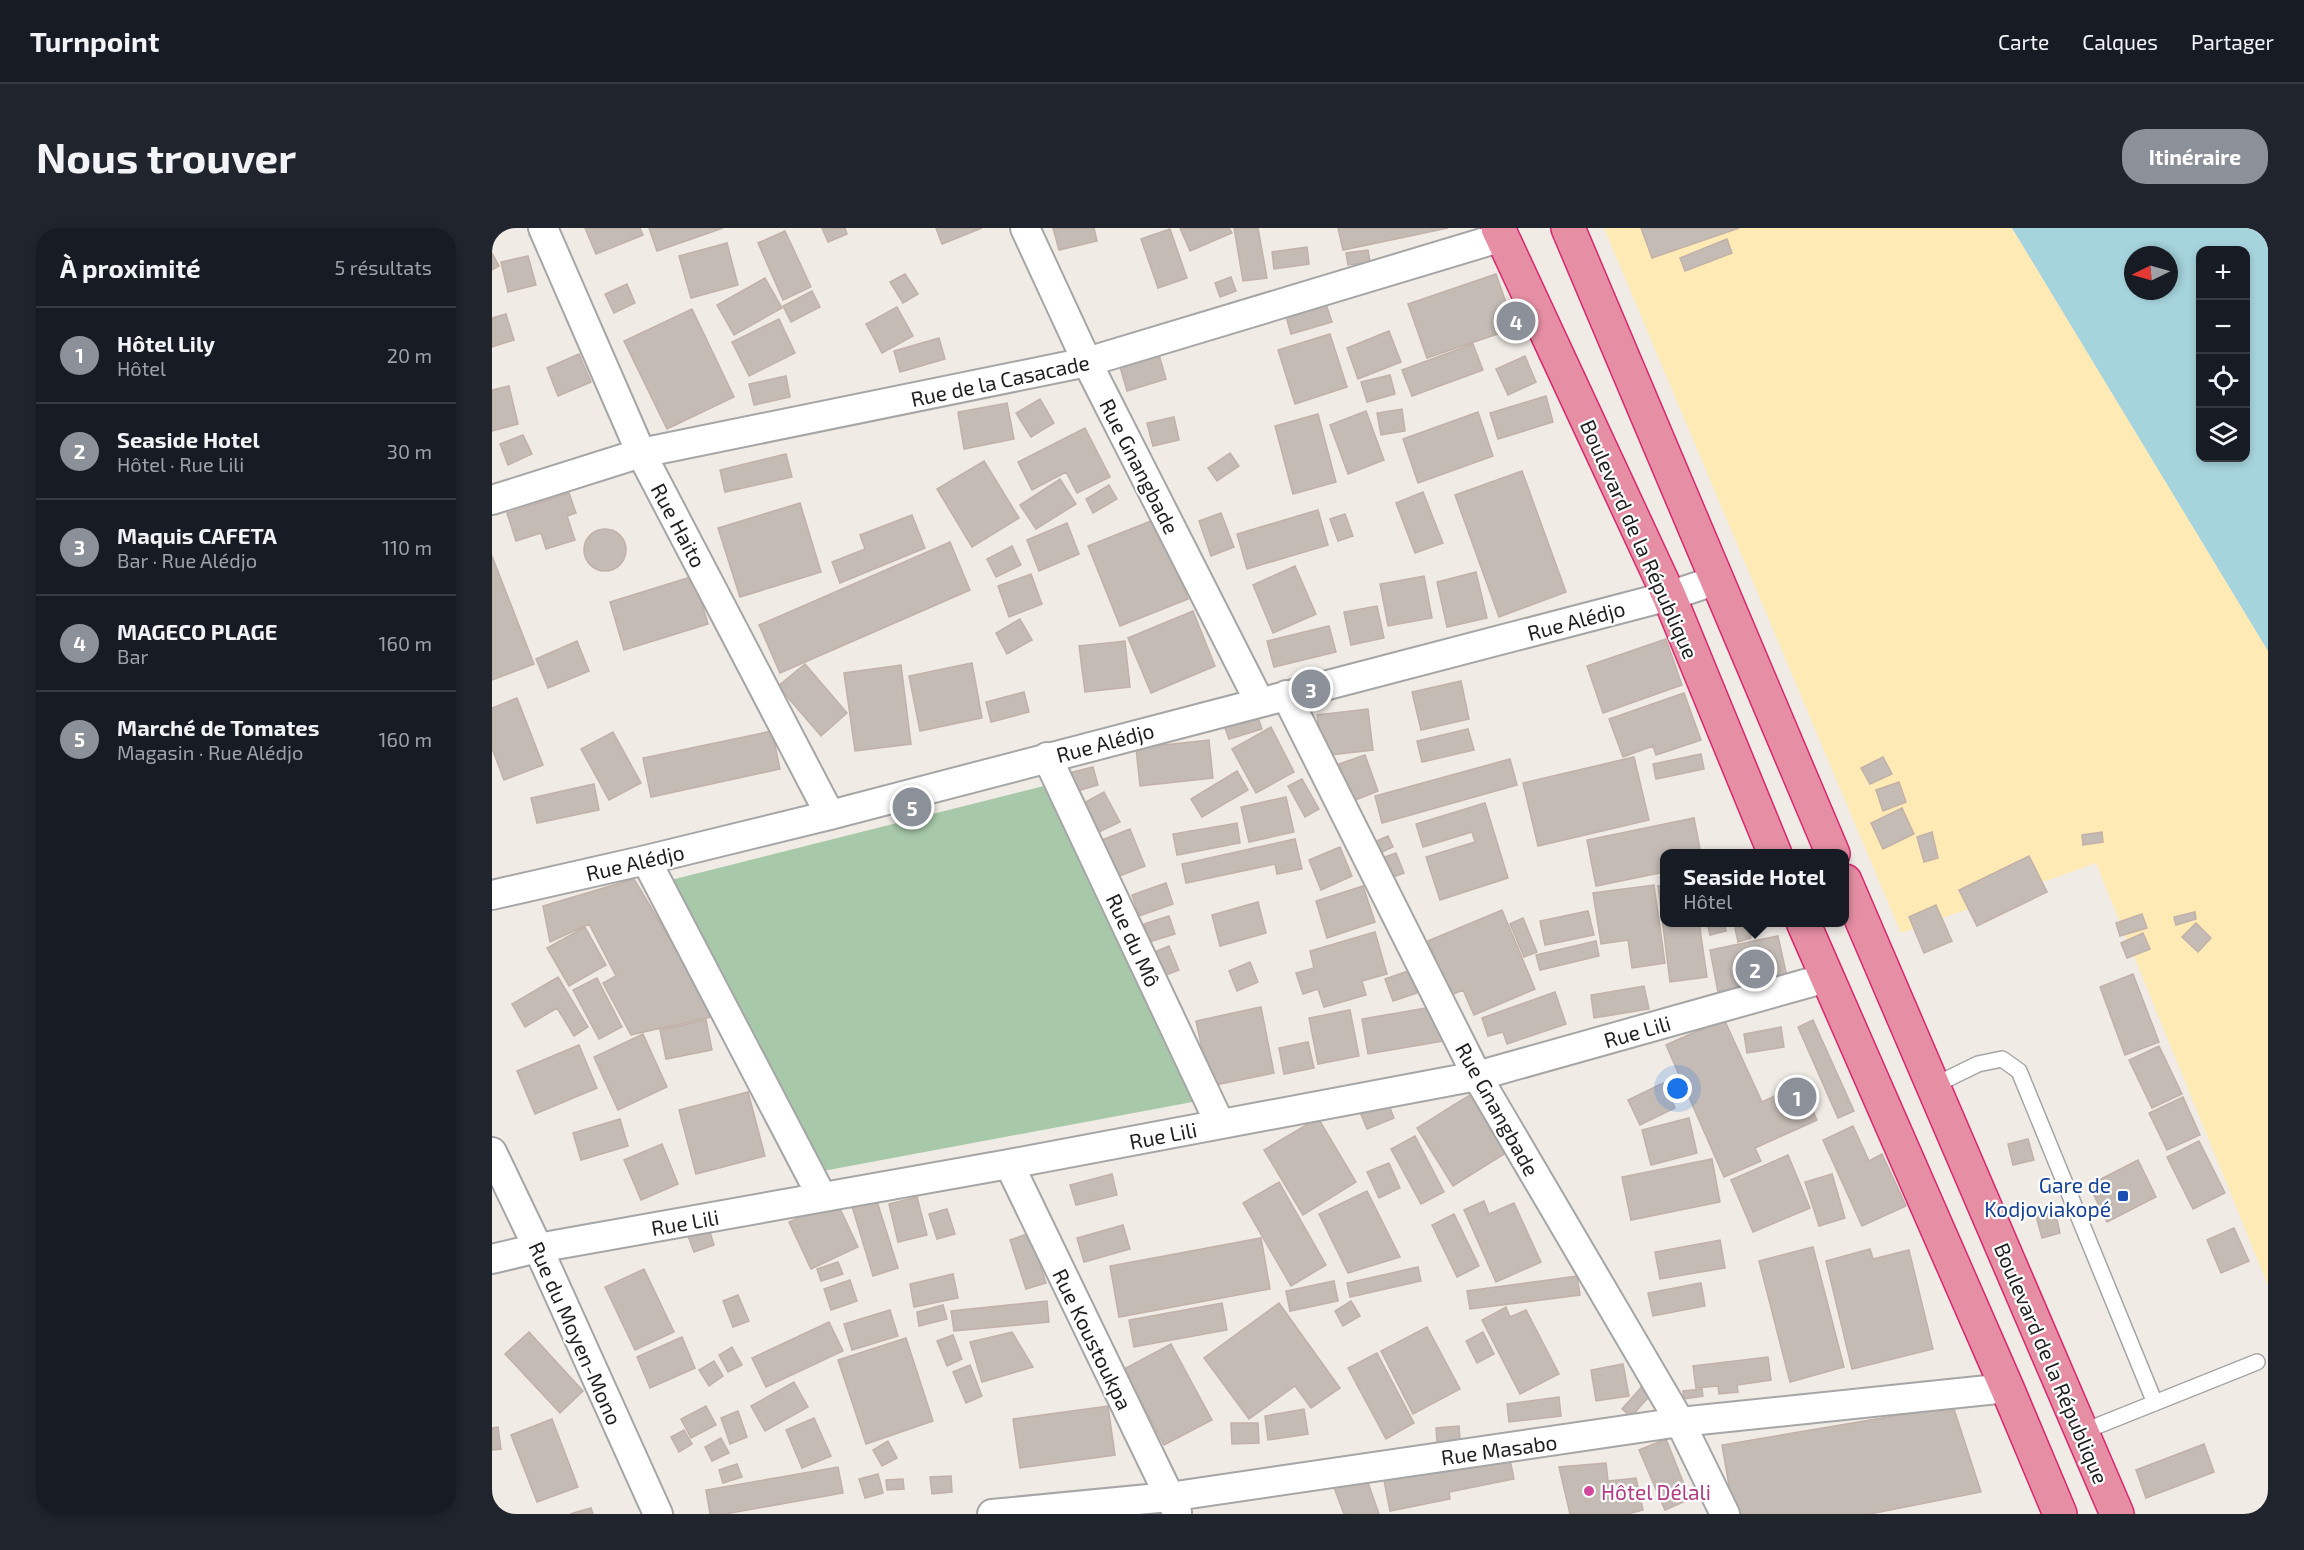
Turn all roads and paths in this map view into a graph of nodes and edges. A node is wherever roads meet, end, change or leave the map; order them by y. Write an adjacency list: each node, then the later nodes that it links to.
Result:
1 (543, 228): 6 (street, Rue Haito)
2 (1025, 228): 5 (street, Rue Gnangbade)
3 (1568, 228): 8 (highway)
4 (1500, 232): 5 (street, Rue de la Casacade); 9 (highway, Boulevard de la République)
5 (1088, 362): 6 (street, Rue de la Casacade); 10 (street, Rue Gnangbade)
6 (641, 453): 7 (street, Rue de la Casacade); 12 (street, Rue Haito)
7 (492, 500)
8 (1717, 580): 9 (street, Rue Alédjo); 14 (highway)
9 (1669, 596): 10 (street, Rue Alédjo); 13 (highway, Boulevard de la République)
10 (1273, 698): 11 (street, Rue Alédjo); 20 (street, Rue Gnangbade)
11 (1047, 757): 12 (street, Rue Alédjo); 22 (street, Rue du Mô)
12 (830, 815): 15 (street, Rue Alédjo)
13 (1773, 849)
14 (1831, 849)
15 (646, 860): 17 (street, Rue Alédjo); 25 (street)
16 (1849, 890): 21 (highway, Boulevard de la République)
17 (492, 895)
18 (1805, 927): 19 (highway)
19 (1826, 978): 20 (street, Rue Lili); 29 (highway)
20 (1477, 1076): 22 (street, Rue Lili); 31 (street, Rue Gnangbade)
21 (1933, 1086): 30 (lane); 32 (highway, Boulevard de la République)
22 (1220, 1124): 24 (street, Rue Lili)
23 (492, 1152): 26 (street, Rue du Moyen-Mono)
24 (1009, 1164): 25 (street, Rue Lili); 33 (street, Rue Koustoukpa)
25 (822, 1197): 26 (street, Rue Lili)
26 (538, 1248): 27 (street, Rue Lili); 34 (street, Rue du Moyen-Mono)
27 (492, 1259)
28 (2257, 1362): 30 (lane)
29 (2007, 1388): 31 (street, Rue Masabo); 37 (highway)
30 (2155, 1403): 32 (lane)
31 (1680, 1422): 33 (street, Rue Masabo); 36 (street, Rue Gnangbade)
32 (2082, 1432): 38 (highway, Boulevard de la République)
33 (1174, 1505): 35 (street, Rue Masabo)
34 (658, 1514)
35 (992, 1514)
36 (1725, 1514)
37 (2060, 1514)
38 (2117, 1514)

